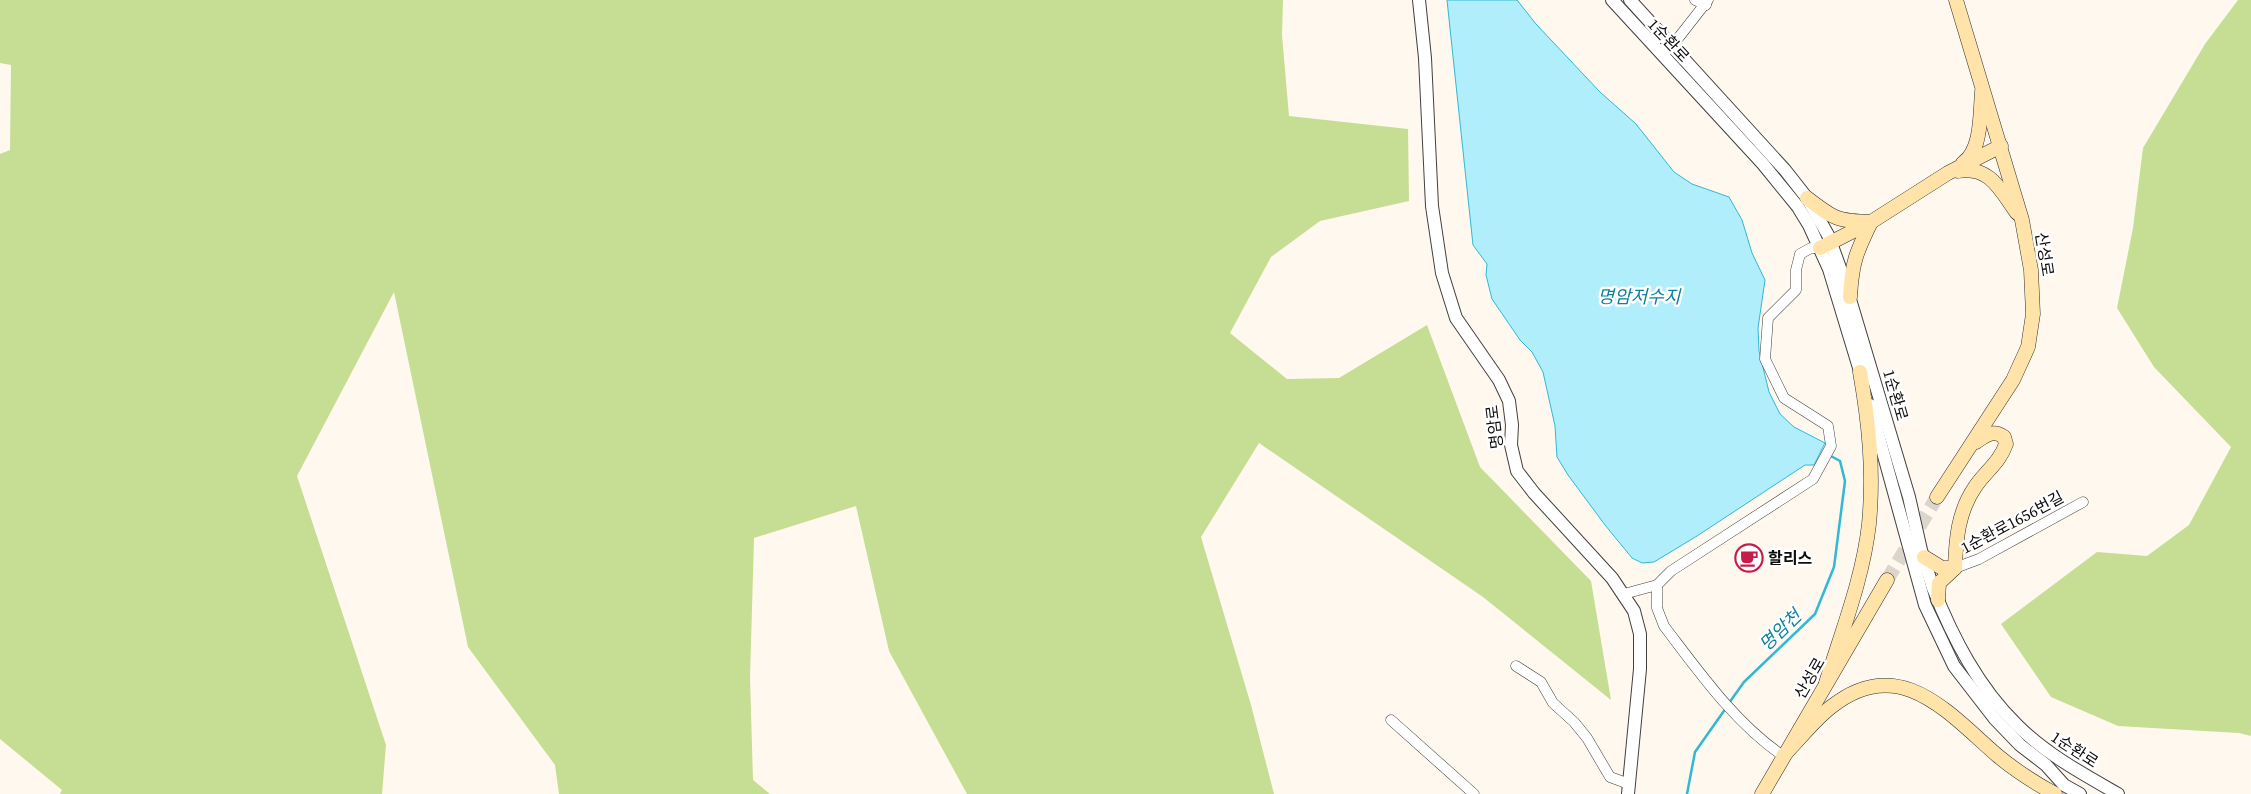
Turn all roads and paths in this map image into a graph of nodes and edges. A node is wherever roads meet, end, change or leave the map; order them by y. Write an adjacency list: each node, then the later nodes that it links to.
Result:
1 (1419, 0): 24 (street, 명암로)
2 (1612, 0): 14 (street, 1순환로)
3 (1630, 0): 7 (street, 1순환로)
4 (1695, 0): 6 (street)
5 (1956, 0): 8 (main road, 산성로)
6 (1707, 2): 7 (street)
7 (1672, 46): 11 (street, 1순환로)
8 (1982, 85): 9 (main road, 산성로); 10 (main road)
9 (2001, 146): 10 (main road); 12 (main road, 산성로)
10 (1948, 173): 12 (main road); 13 (main road)
11 (1807, 198): 13 (main road); 14 (street, 1순환로)
12 (2022, 220): 17 (main road, 산성로)
13 (1871, 222): 14 (main road); 15 (main road)
14 (1826, 245): 15 (street, 1순환로); 16 (street, 1순환로); 23 (street)
15 (1850, 297): 20 (street, 1순환로)
16 (1860, 372): 27 (main road); 34 (street, 1순환로)
17 (1968, 449): 18 (main road, 산성로); 21 (main road)
18 (1938, 497)
19 (2082, 502): 21 (street, 1순환로1656번길)
20 (1924, 558): 21 (main road); 25 (street, 1순환로)
21 (1955, 568): 25 (main road)
22 (1887, 580): 27 (main road, 산성로)
23 (1657, 586): 24 (street); 29 (street)
24 (1624, 594): 30 (street, 명암로)
25 (1938, 600): 35 (street, 1순환로)
26 (1516, 666): 30 (street)
27 (1826, 683): 29 (main road, 산성로)
28 (1392, 720): 31 (street)
29 (1783, 756): 32 (main road, 산성로); 33 (main road)
30 (1628, 789)
31 (1474, 794)
32 (1762, 794)
33 (2056, 794)
34 (2080, 794)
35 (2118, 794)

